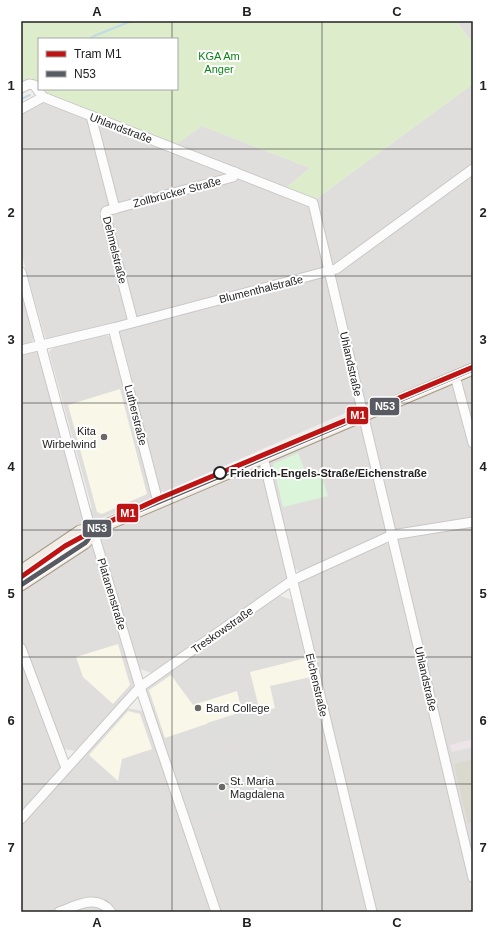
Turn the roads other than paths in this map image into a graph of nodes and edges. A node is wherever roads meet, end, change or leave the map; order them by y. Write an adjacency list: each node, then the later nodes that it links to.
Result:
1 (21, 88): 2 (street)
2 (42, 96): 3 (street); 4 (street, Uhlandstraße)
3 (21, 109)
4 (91, 116): 6 (street, Uhlandstraße); 7 (street, Dehmelstraße)
5 (473, 169): 8 (street, Blumenthalstraße)
6 (235, 172): 7 (street, Zollbrücker Straße); 8 (street, Uhlandstraße)
7 (115, 209): 10 (street, Dehmelstraße)
8 (329, 271): 10 (street, Blumenthalstraße); 16 (street, Uhlandstraße)
9 (21, 272): 12 (street, Platanenstraße)
10 (133, 322): 11 (street, Blumenthalstraße)
11 (113, 328): 12 (street, Blumenthalstraße); 19 (street, Lutherstraße)
12 (41, 346): 13 (street, Blumenthalstraße); 21 (street, Platanenstraße)
13 (21, 350)
14 (473, 369): 15 (main road)
15 (455, 376): 16 (main road); 17 (street)
16 (363, 415): 18 (main road); 22 (street, Uhlandstraße)
17 (473, 443)
18 (264, 457): 19 (main road); 24 (street, Eichenstraße)
19 (158, 502): 21 (main road)
20 (473, 522): 22 (street, Treskowstraße)
21 (92, 531): 23 (main road); 25 (main road); 27 (street, Platanenstraße)
22 (392, 535): 24 (street, Treskowstraße); 30 (street, Uhlandstraße)
23 (21, 571)
24 (293, 580): 27 (street, Treskowstraße); 34 (street, Eichenstraße)
25 (21, 585)
26 (21, 648): 28 (street)
27 (140, 687): 28 (street, Treskowstraße); 33 (street, Platanenstraße)
28 (66, 768): 29 (street, Treskowstraße)
29 (21, 819)
30 (473, 878)
31 (59, 912): 32 (street)
32 (111, 912)
33 (216, 912)
34 (372, 912)

